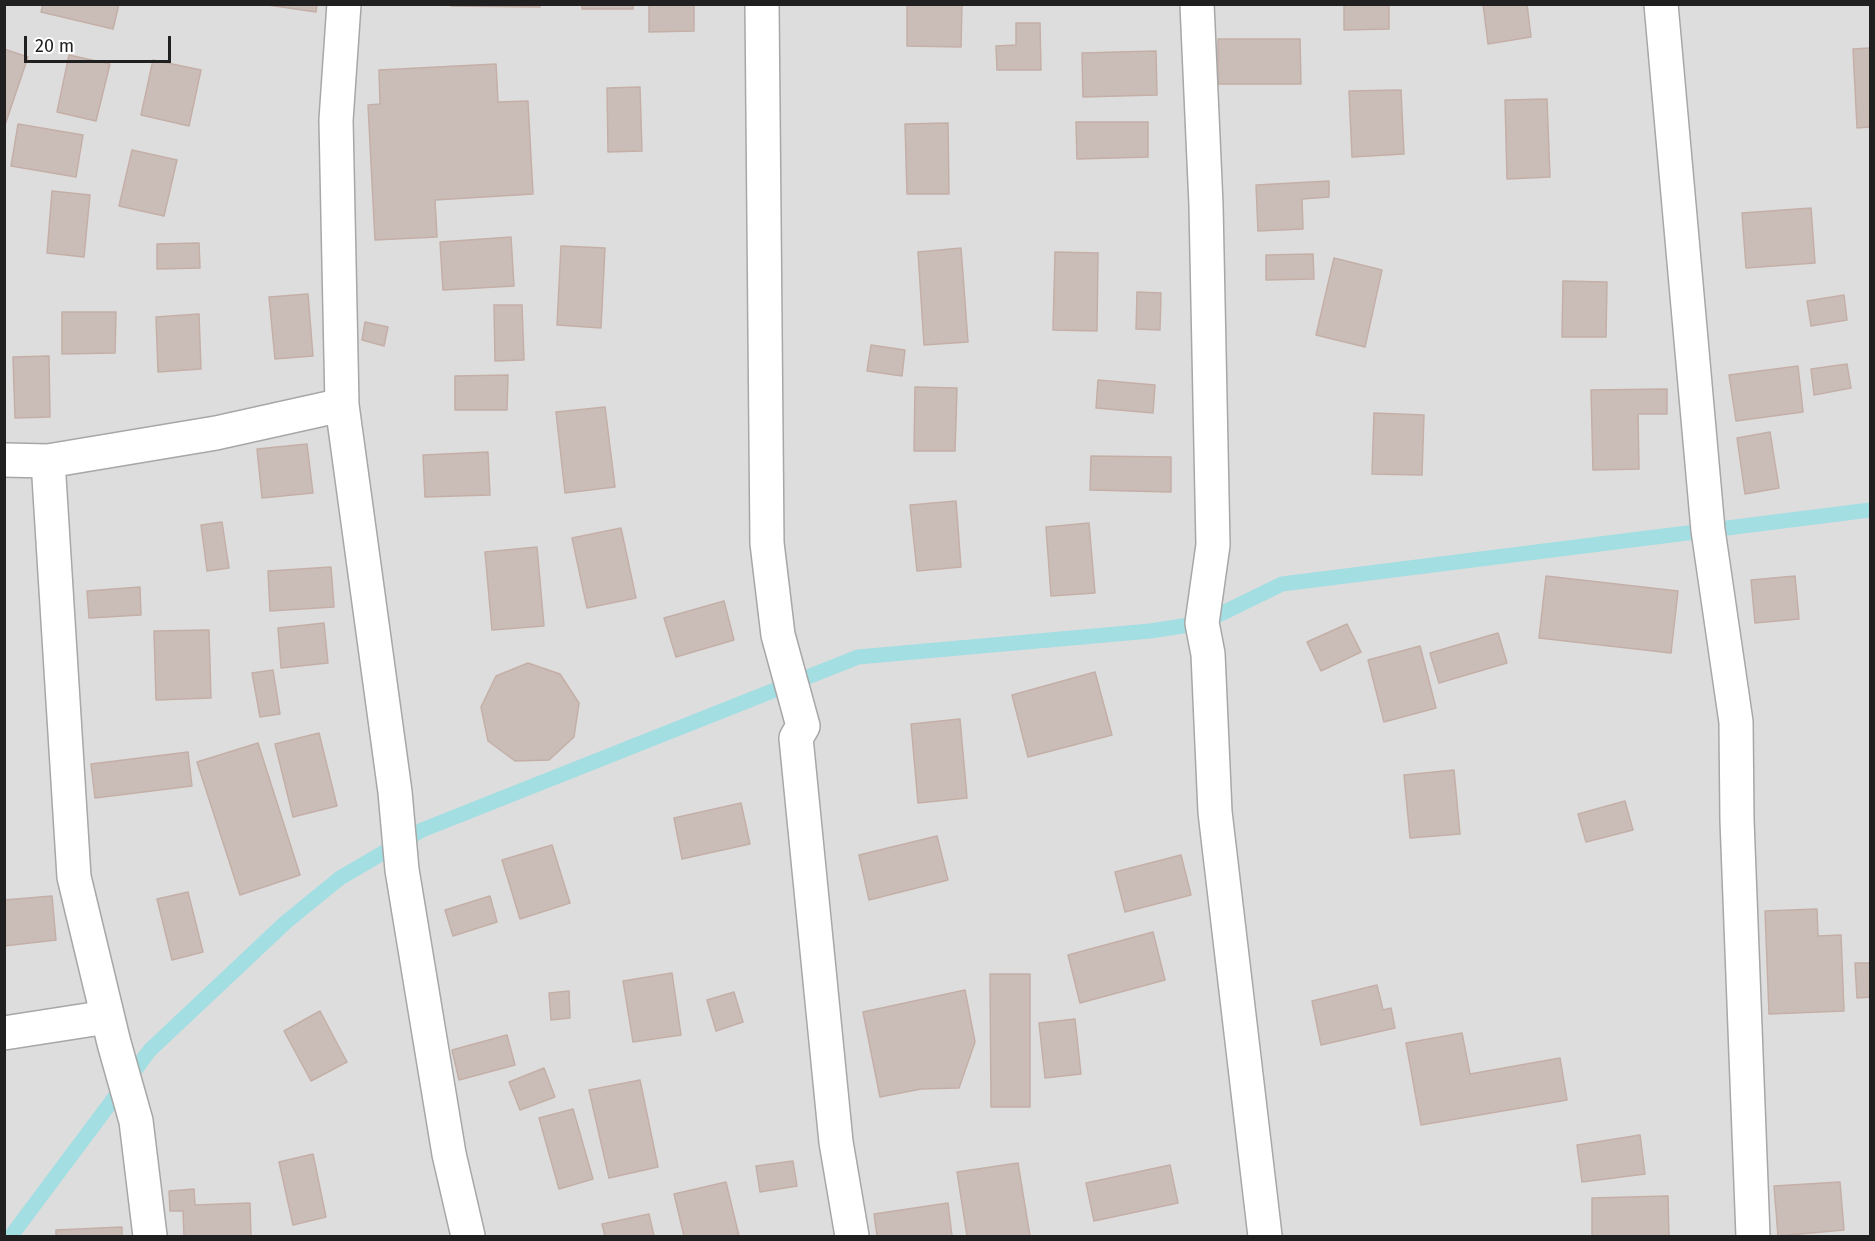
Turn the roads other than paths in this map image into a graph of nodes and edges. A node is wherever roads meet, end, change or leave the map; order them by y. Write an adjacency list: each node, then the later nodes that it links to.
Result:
1 (344, 4): 5 (street)
2 (762, 4): 12 (street)
3 (1197, 4): 13 (street)
4 (1661, 4): 14 (street)
5 (342, 405): 7 (street); 11 (street)
6 (4, 460): 7 (street)
7 (48, 461): 8 (street)
8 (107, 1017): 9 (street); 10 (street)
9 (4, 1033)
10 (150, 1236)
11 (468, 1236)
12 (852, 1236)
13 (1265, 1236)
14 (1753, 1236)

